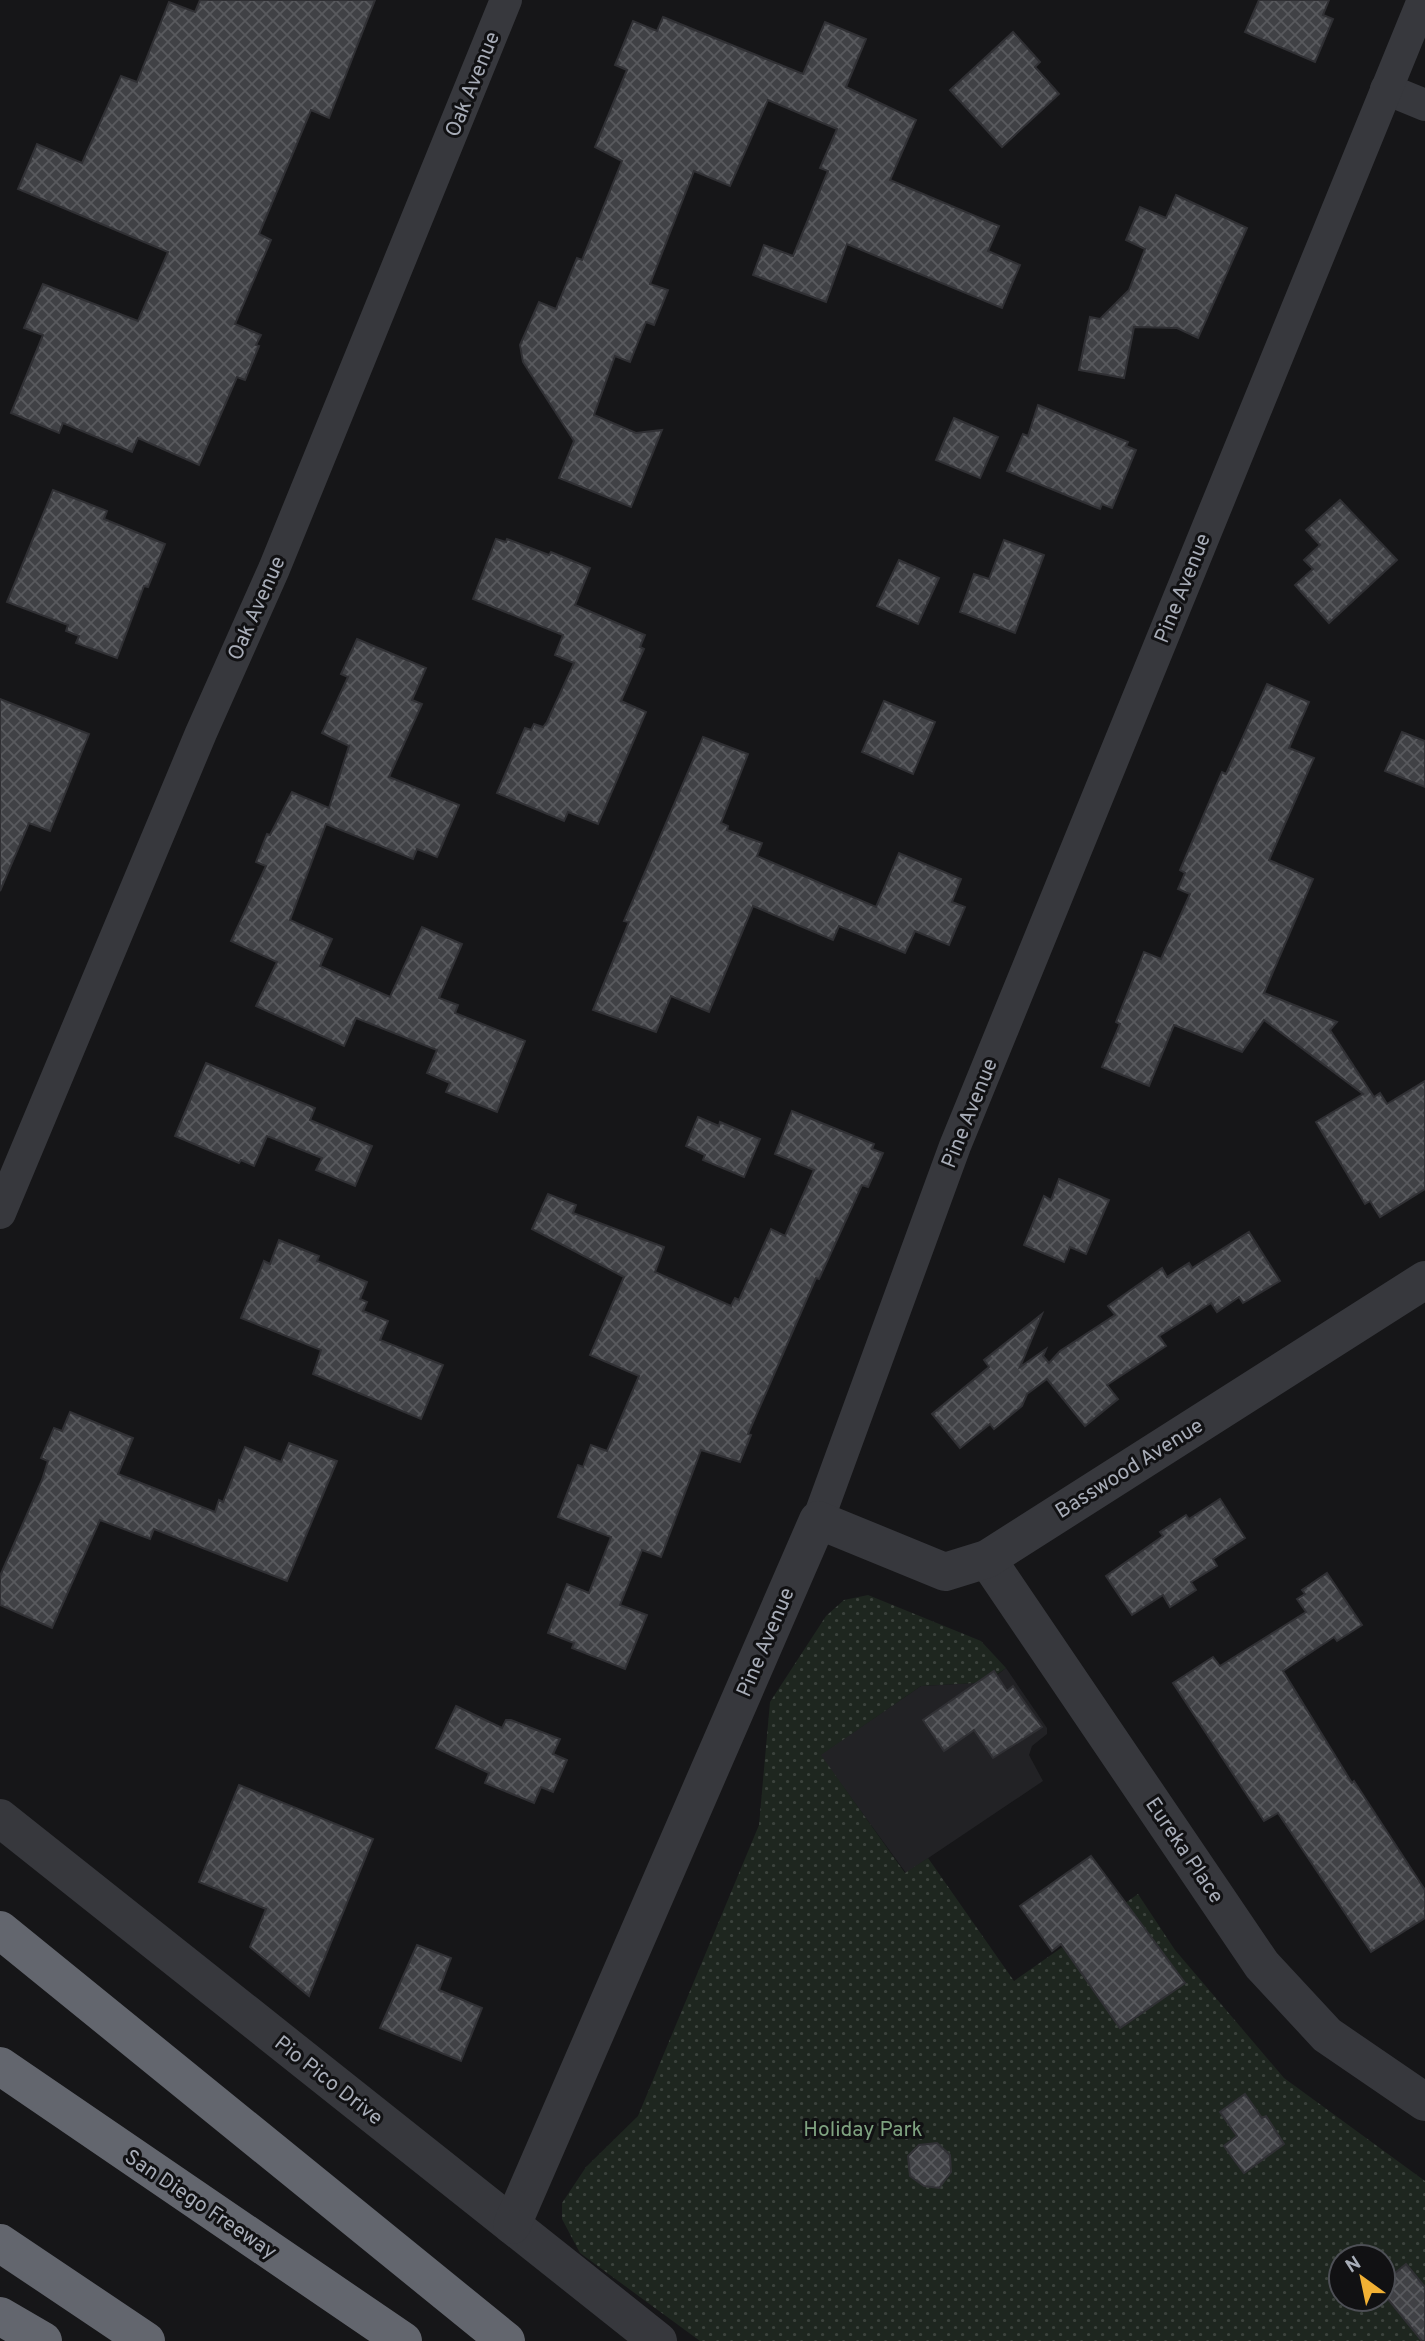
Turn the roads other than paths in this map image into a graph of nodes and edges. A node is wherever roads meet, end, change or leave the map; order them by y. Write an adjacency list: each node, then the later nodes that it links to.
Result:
1 (506, 0): 5 (street, Oak Avenue)
2 (1423, 0): 3 (street, Pine Avenue)
3 (1386, 89): 4 (street); 7 (street, Pine Avenue)
4 (1425, 106)
5 (0, 1213)
6 (1425, 1280): 8 (street, Basswood Avenue)
7 (818, 1520): 8 (street, Basswood Avenue); 13 (street, Pine Avenue)
8 (987, 1559): 12 (street, Eureka Place)
9 (0, 1818): 13 (street, Pio Pico Drive)
10 (0, 1930): 19 (highway)
11 (0, 2067): 18 (highway, San Diego Freeway)
12 (1425, 2102)
13 (512, 2225): 20 (street, Pio Pico Drive)
14 (0, 2243): 17 (highway)
15 (0, 2316): 16 (highway)
16 (43, 2341)
17 (146, 2341)
18 (403, 2341)
19 (506, 2341)
20 (658, 2341)

